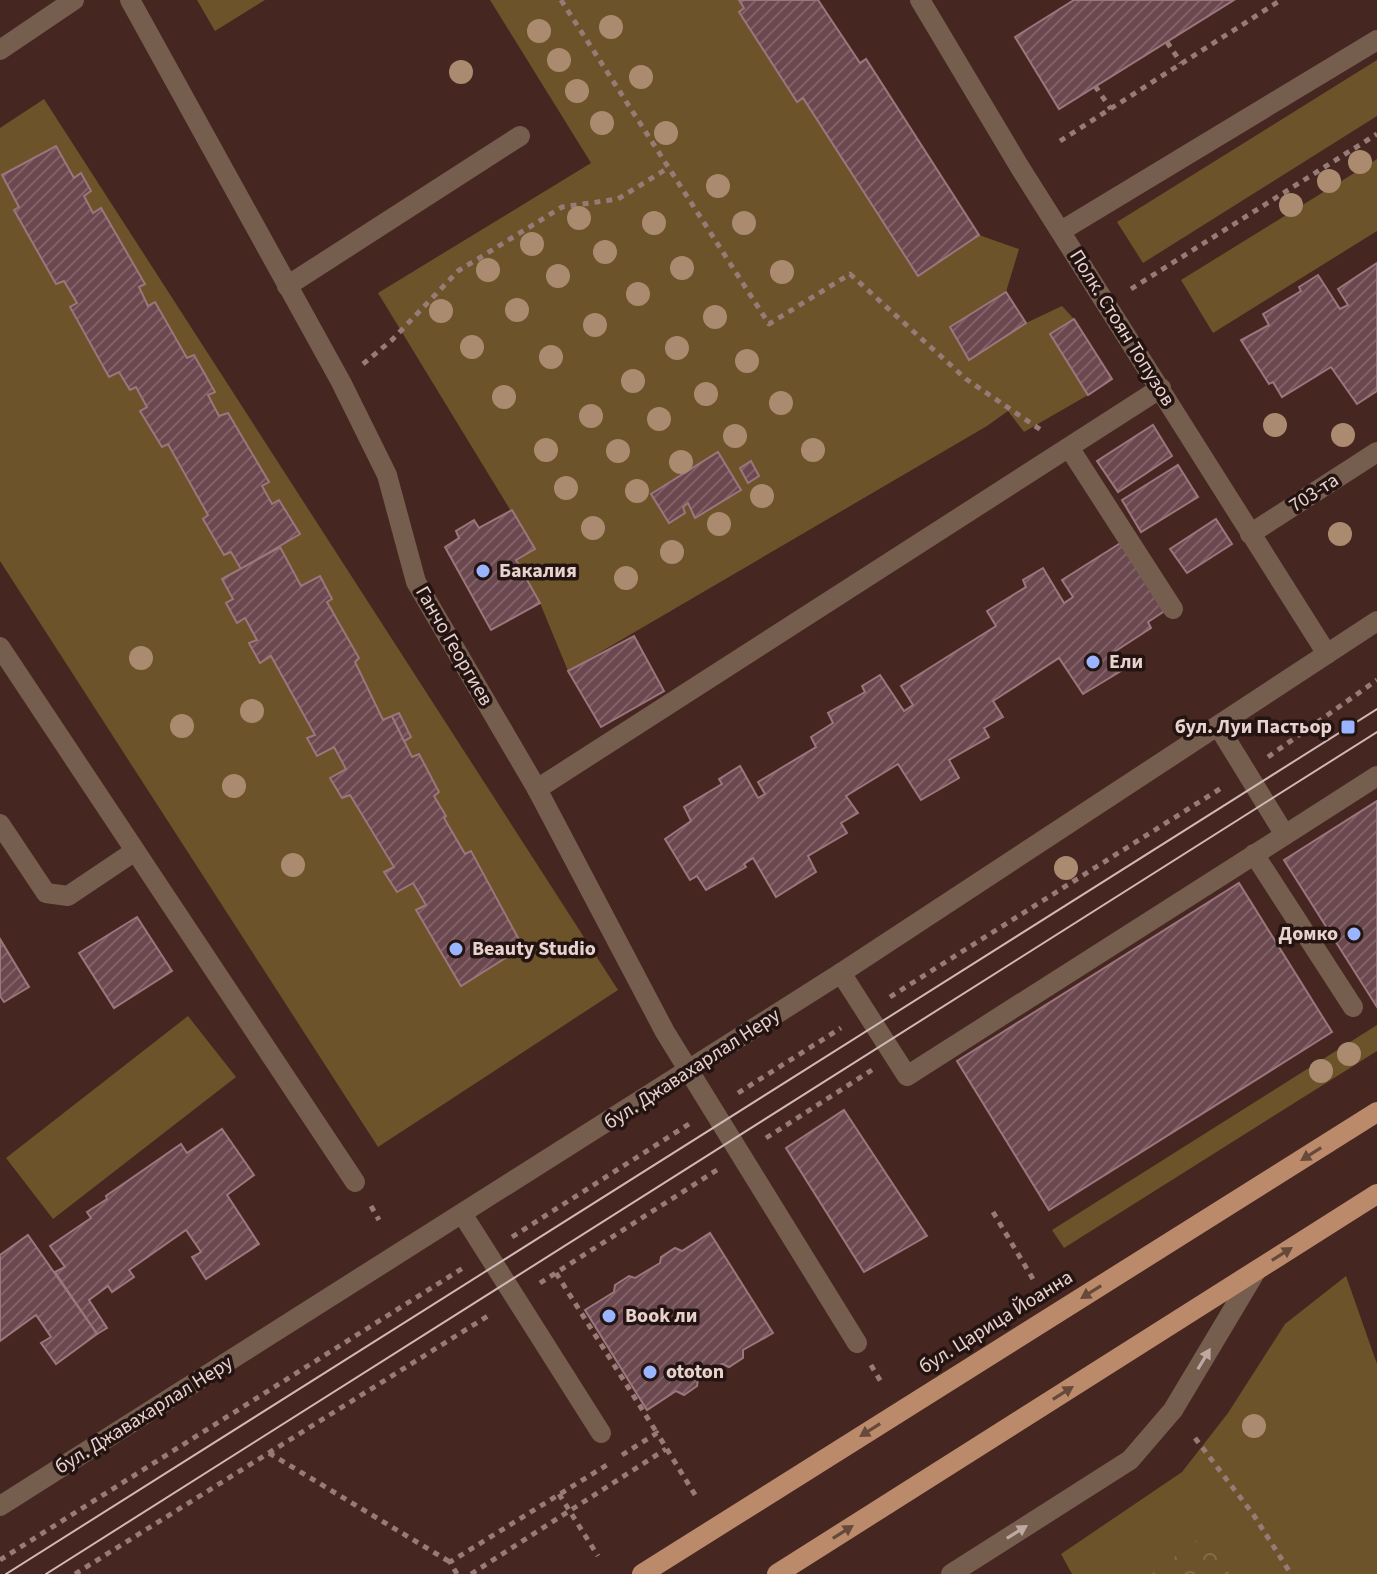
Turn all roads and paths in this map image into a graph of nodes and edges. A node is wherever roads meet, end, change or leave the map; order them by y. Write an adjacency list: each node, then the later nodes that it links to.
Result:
1 (74, 0): 8 (street)
2 (130, 0): 17 (street, Ганчо Георгиев)
3 (561, 0): 15 (path)
4 (920, 0): 16 (street, Полк. Стоян Топузов)
5 (1276, 1): 9 (path)
6 (1377, 40): 16 (street)
7 (1167, 42): 9 (path)
8 (0, 50)
9 (1181, 63): 11 (path)
10 (1095, 86): 11 (path)
11 (1111, 109): 14 (path)
12 (1377, 134): 18 (path)
13 (520, 136): 17 (street)
14 (1060, 141)
15 (668, 168): 19 (path); 21 (path)
16 (1061, 231): 18 (street, Полк. Стоян Топузов)
17 (287, 286): 19 (street, Ганчо Георгиев)
18 (1108, 305): 20 (street, Полк. Стоян Топузов)
19 (341, 382): 32 (street, Ганчо Георгиев)
20 (1161, 388): 21 (street); 23 (street, Полк. Стоян Топузов)
21 (1070, 449): 24 (street); 32 (street)
22 (1377, 452): 23 (street, 703-та)
23 (1250, 534): 27 (street, Полк. Стоян Топузов)
24 (1173, 609)
25 (1377, 621): 27 (street, бул. Джавахарлал Неру)
26 (0, 647): 35 (street)
27 (1327, 654): 29 (street, бул. Джавахарлал Неру)
28 (1377, 680): 30 (path)
29 (1218, 726): 30 (street); 37 (street, бул. Джавахарлал Неру)
30 (1246, 773): 34 (street); 39 (path)
31 (1377, 776): 34 (street)
32 (537, 789): 41 (street, Ганчо Георгиев)
33 (0, 824): 35 (street)
34 (1285, 835): 36 (street)
35 (135, 851): 45 (street)
36 (1254, 854): 38 (street); 40 (street)
37 (841, 973): 39 (street); 41 (street, бул. Джавахарлал Неру)
38 (1353, 1007)
39 (866, 1012): 40 (street); 42 (path)
40 (894, 1056): 44 (path)
41 (688, 1070): 42 (street, Ганчо Георгиев); 48 (street, бул. Джавахарлал Неру)
42 (713, 1109): 44 (street, Ганчо Георгиев); 49 (path)
43 (1377, 1112): 70 (main road, бул. Царица Йоанна, one-way to 70)
44 (741, 1154): 51 (path); 54 (street, Ганчо Георгиев)
45 (355, 1182)
46 (1377, 1194): 50 (main road, one-way to 46)
47 (993, 1212): 52 (path)
48 (463, 1215): 49 (street); 62 (street, бул. Джавахарлал Неру)
49 (487, 1253): 53 (street); 65 (path)
50 (1256, 1271): 71 (main road, one-way to 50); 72 (street, one-way to 50)
51 (556, 1273): 53 (path); 56 (path)
52 (1036, 1284)
53 (516, 1298): 55 (street); 59 (path)
54 (857, 1343)
55 (601, 1433)
56 (657, 1433): 58 (path); 60 (path)
57 (1195, 1438): 73 (path)
58 (666, 1449): 61 (path); 63 (path)
59 (269, 1453): 66 (path); 67 (path)
60 (559, 1494): 63 (path); 66 (path)
61 (697, 1498)
62 (0, 1506)
63 (569, 1510): 64 (path); 69 (path)
64 (598, 1556)
65 (0, 1560)
66 (450, 1562): 68 (path)
67 (75, 1574)
68 (457, 1574)
69 (471, 1574)
70 (642, 1574)
71 (777, 1574)
72 (951, 1574)
73 (1291, 1574)

